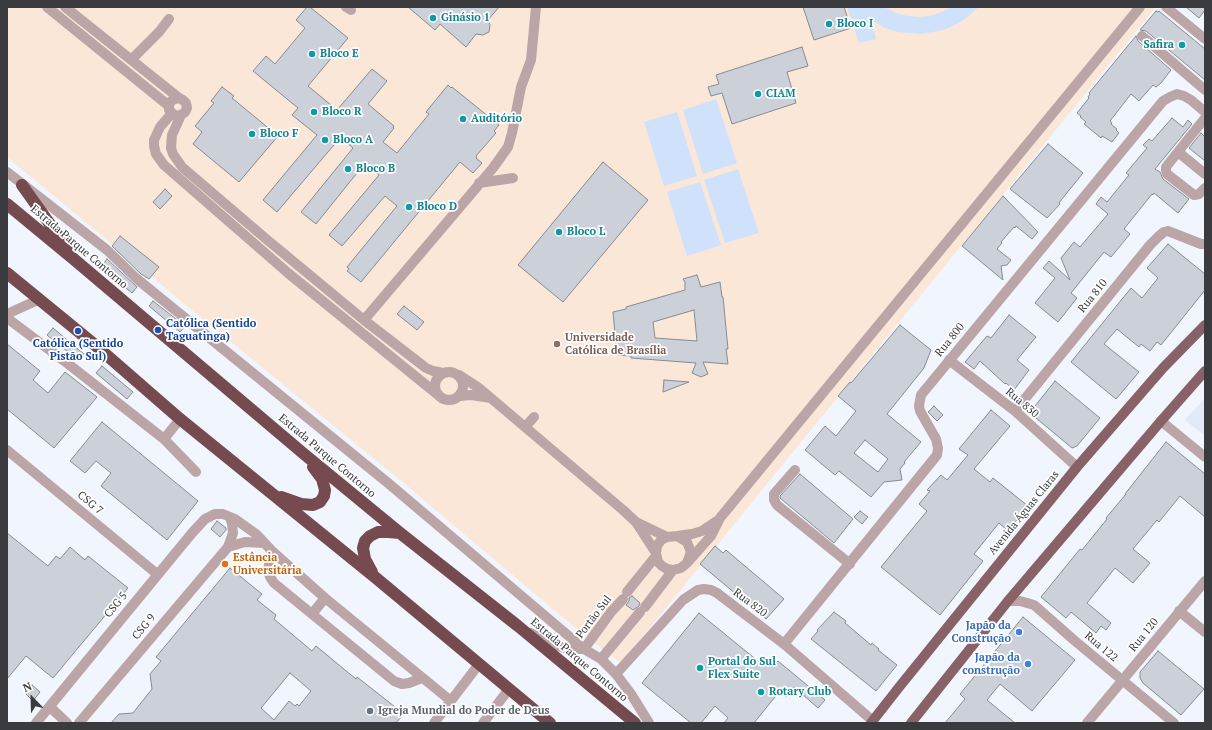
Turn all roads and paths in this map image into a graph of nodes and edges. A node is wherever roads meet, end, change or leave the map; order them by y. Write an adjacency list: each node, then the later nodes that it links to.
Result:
1 (47, 7): 12 (street)
2 (65, 7): 9 (street)
3 (536, 7): 19 (street)
4 (1140, 7): 52 (street)
5 (1166, 7): 8 (street)
6 (169, 19): 9 (street)
7 (1142, 36): 10 (street)
8 (1205, 39)
9 (131, 60): 11 (street)
10 (1205, 90)
11 (179, 98): 12 (street); 12 (street)
12 (174, 111): 29 (street); 35 (street)
13 (1205, 112): 31 (street, Rua 800)
14 (1205, 118): 15 (street)
15 (1178, 152): 17 (street); 21 (street)
16 (7, 172): 20 (street)
17 (1205, 174)
18 (512, 178): 19 (street)
19 (479, 183): 29 (street)
20 (22, 185): 24 (highway); 73 (street)
21 (1205, 188)
22 (7, 204): 24 (highway, Estrada Parque Contorno)
23 (1205, 244): 38 (street, Rua 810)
24 (76, 261): 45 (highway, Estrada Parque Contorno)
25 (7, 275): 26 (highway)
26 (40, 299): 27 (street); 40 (highway)
27 (7, 314)
28 (7, 318): 43 (street)
29 (364, 320): 33 (street)
30 (1205, 325): 47 (main road, Avenida Águas Claras)
31 (950, 360): 38 (street, Rua 830); 61 (street, Rua 800)
32 (1205, 371): 41 (main road)
33 (443, 373): 34 (street); 35 (street)
34 (459, 375): 36 (street); 37 (street)
35 (437, 394): 36 (street)
36 (460, 396): 37 (street)
37 (490, 398): 42 (street)
38 (1015, 411): 47 (street, Rua 830)
39 (534, 417): 42 (street)
40 (180, 419): 43 (street); 50 (highway)
41 (1161, 421): 46 (street); 67 (main road)
42 (525, 427): 53 (street)
43 (164, 439): 49 (street)
44 (7, 450): 63 (street, CSG 7)
45 (304, 454): 50 (highway); 54 (highway, Estrada Parque Contorno)
46 (1205, 457)
47 (1077, 467): 82 (main road, Avenida Águas Claras)
48 (795, 470): 61 (street)
49 (196, 472)
50 (273, 494): 64 (highway)
51 (226, 515): 56 (street); 57 (street, CSG 9); 63 (street, CSG 5)
52 (720, 518): 55 (street); 60 (street)
53 (636, 522): 55 (street); 59 (street)
54 (400, 533): 64 (highway); 70 (highway, Estrada Parque Contorno)
55 (672, 536): 59 (street); 60 (street)
56 (262, 541): 57 (street); 58 (street)
57 (228, 547): 85 (street, CSG 9)
58 (272, 551): 66 (street); 69 (street)
59 (656, 554): 62 (street); 73 (street, Portão Sul)
60 (687, 563): 62 (street)
61 (850, 564): 72 (street, Rua 800)
62 (673, 570): 74 (street)
63 (157, 574): 81 (street, CSG 5)
64 (376, 578): 75 (highway)
65 (1205, 580): 68 (street, Rua 120)
66 (325, 598): 69 (street); 77 (street)
67 (1008, 601): 78 (street, Rua 122); 91 (main road)
68 (1179, 611): 71 (street); 78 (street, Rua 120)
69 (312, 614): 77 (street)
70 (518, 626): 73 (street); 89 (highway, Estrada Parque Contorno)
71 (1205, 632)
72 (784, 644): 76 (street, Rua 820); 82 (street, Rua 820)
73 (584, 649): 74 (street)
74 (601, 659): 76 (street)
75 (479, 664): 79 (highway); 80 (street)
76 (616, 674): 90 (street)
77 (422, 678): 80 (street)
78 (1123, 681): 92 (street, Rua 120); 93 (street, Rua 122)
79 (509, 689): 87 (street); 88 (highway)
80 (451, 701): 86 (street)
81 (50, 707): 83 (street, CSG 5); 84 (street)
82 (872, 722)
83 (36, 723)
84 (66, 723)
85 (79, 723)
86 (434, 723)
87 (483, 723)
88 (550, 723)
89 (635, 723)
90 (649, 723)
91 (911, 723)
92 (1087, 723)
93 (1174, 723)

